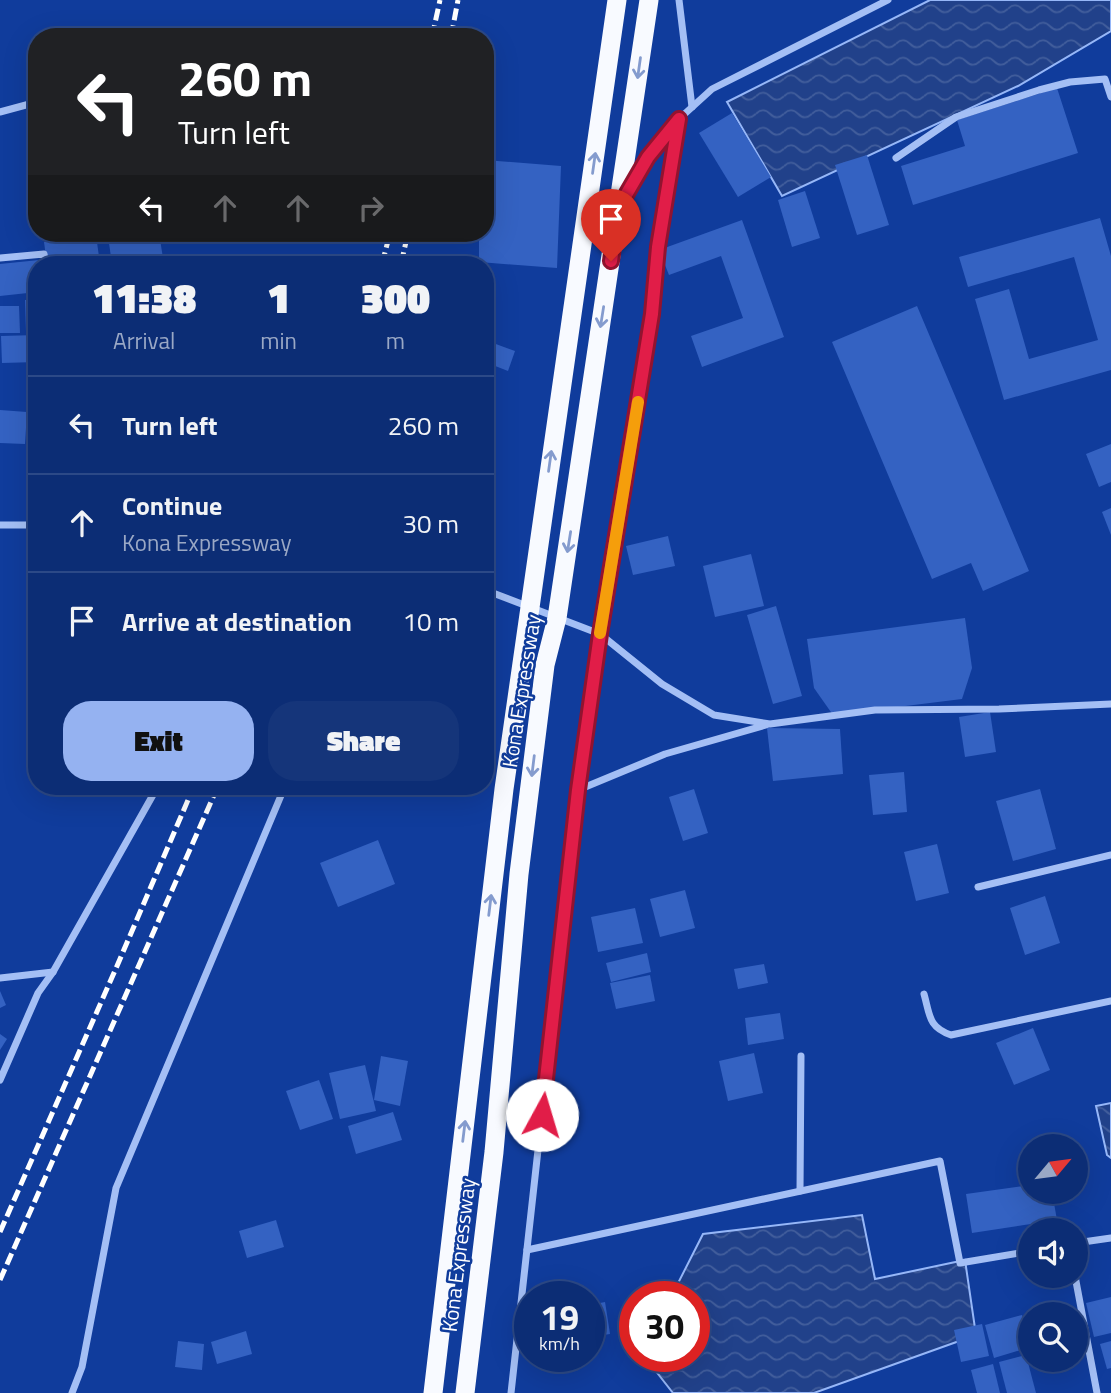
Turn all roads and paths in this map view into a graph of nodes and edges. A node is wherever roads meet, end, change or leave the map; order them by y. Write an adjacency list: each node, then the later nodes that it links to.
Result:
1 (617, 0): 17 (highway, Kona Expressway, one-way to 1)
2 (649, 0): 11 (highway, Kona Expressway, one-way to 11)
3 (679, 0): 7 (street)
4 (888, 0): 7 (street)
5 (1111, 97): 10 (street)
6 (28, 104): 8 (street)
7 (692, 107): 9 (street)
8 (0, 112)
9 (679, 119): 11 (street); 19 (street)
10 (896, 158)
11 (619, 207): 18 (highway, Kona Expressway, one-way to 18)
12 (44, 256): 13 (street)
13 (0, 258)
14 (0, 525): 15 (street)
15 (28, 525)
16 (494, 593): 17 (street)
17 (529, 607): 18 (street); 40 (highway, Kona Expressway, one-way to 17)
18 (557, 618): 19 (street); 41 (highway, Kona Expressway, one-way to 41)
19 (600, 634): 21 (street); 22 (street)
20 (1111, 704): 21 (street)
21 (769, 724): 22 (street)
22 (578, 790): 36 (street)
23 (153, 795): 27 (street)
24 (281, 795): 39 (street)
25 (1111, 855): 26 (street)
26 (978, 887)
27 (52, 972): 28 (street); 32 (street)
28 (0, 978)
29 (924, 994): 30 (street)
30 (1111, 1001)
31 (801, 1056): 33 (street)
32 (0, 1080)
33 (800, 1191): 36 (street); 37 (street)
34 (1111, 1238): 35 (street)
35 (1088, 1241)
36 (527, 1250): 42 (street)
37 (1018, 1253)
38 (1077, 1288): 43 (street)
39 (72, 1393)
40 (433, 1393)
41 (465, 1393)
42 (512, 1393)
43 (1097, 1393)

